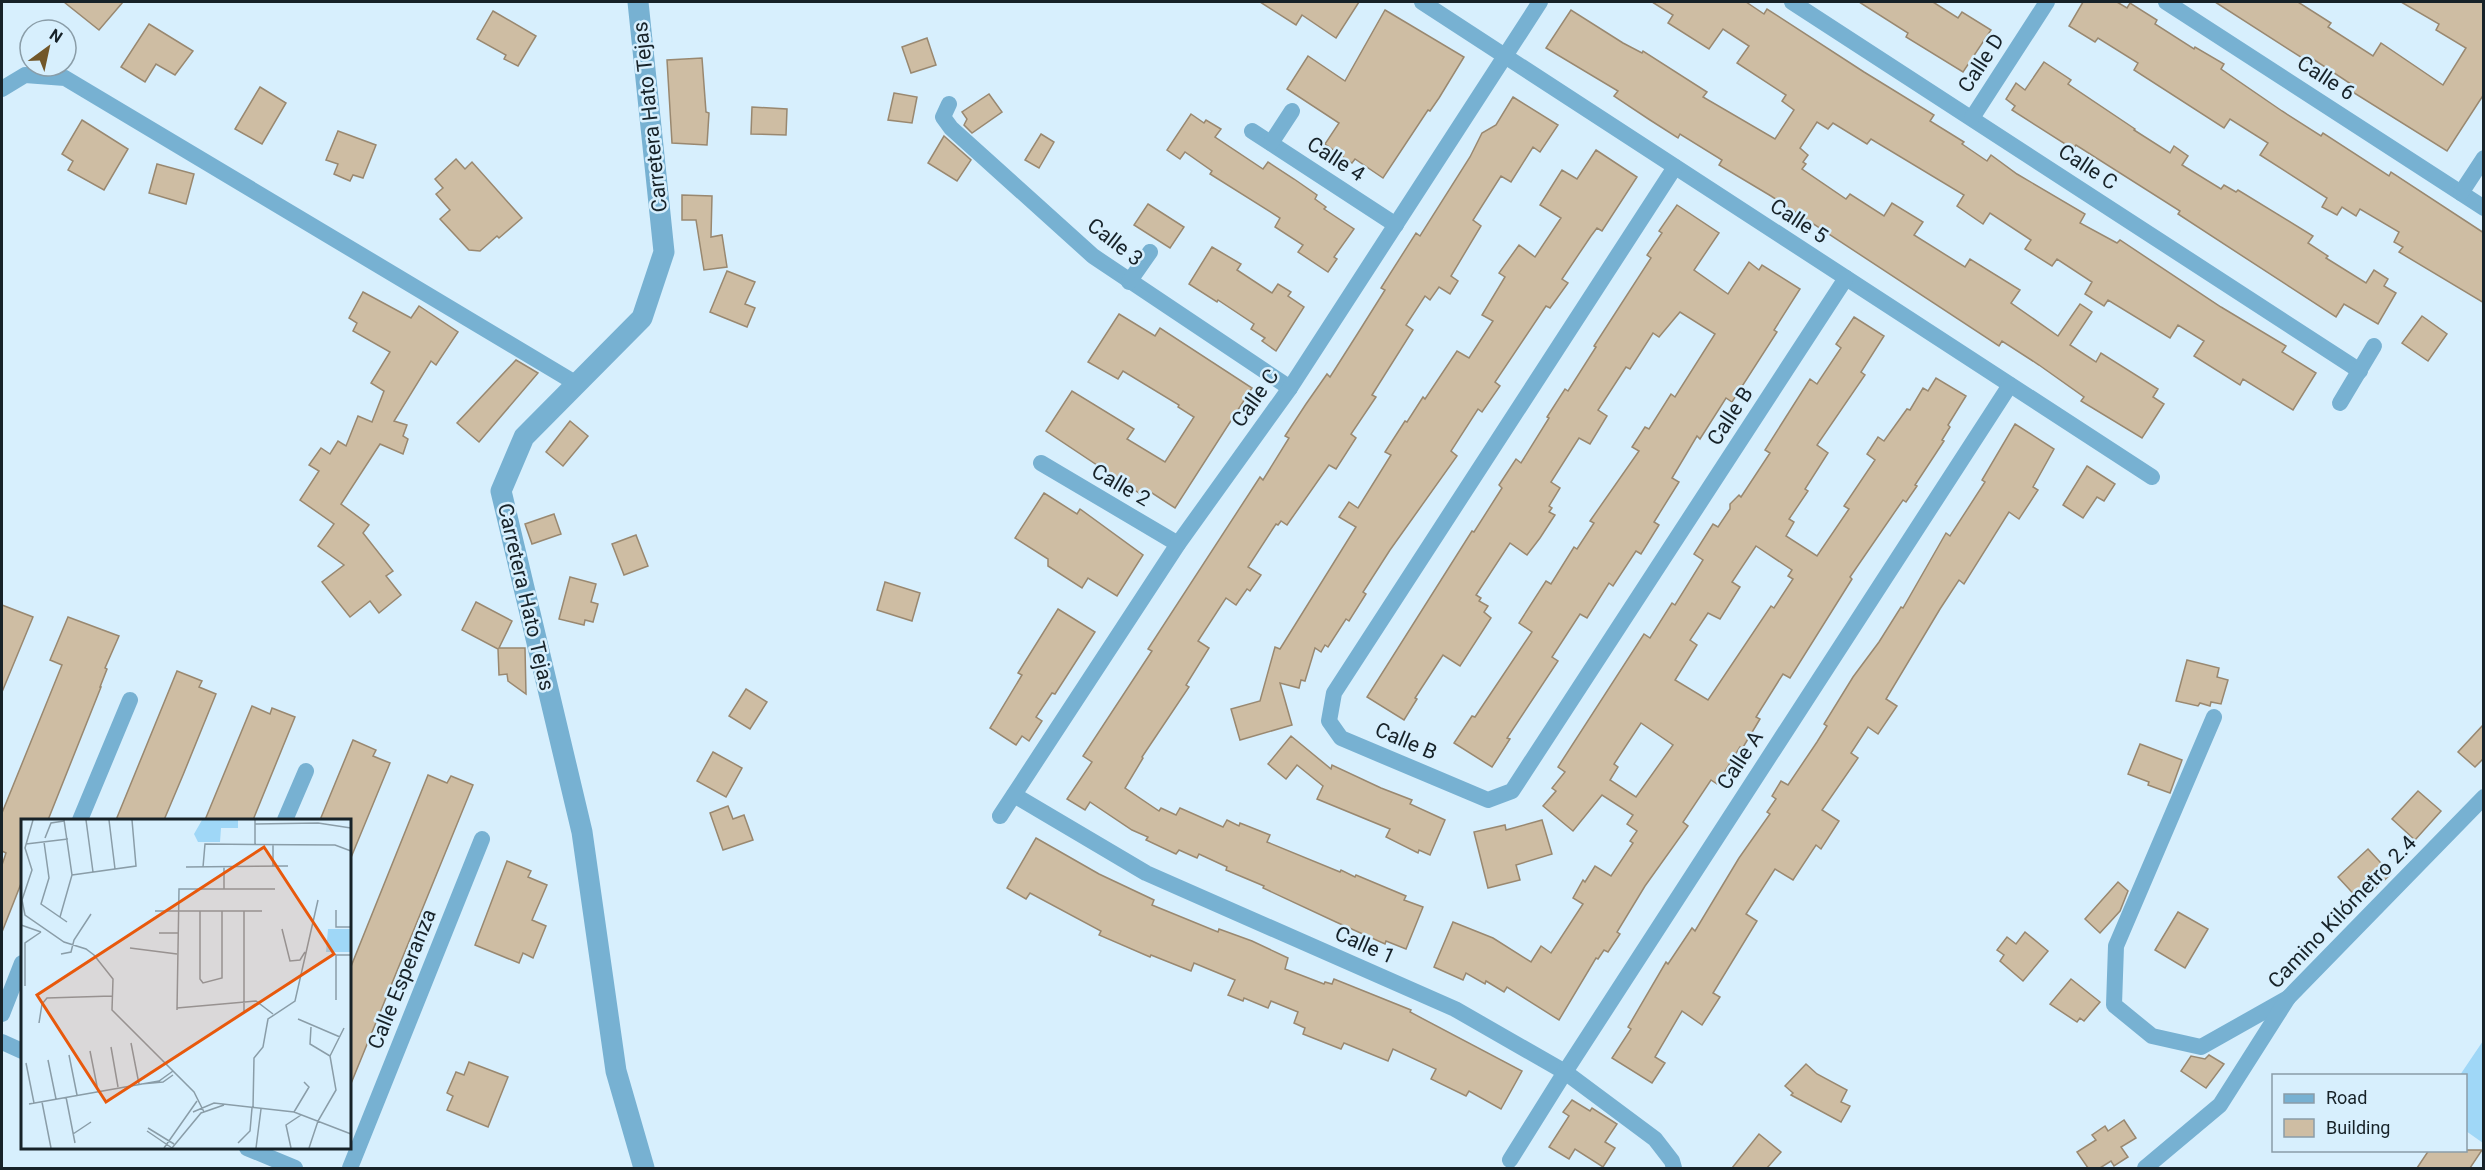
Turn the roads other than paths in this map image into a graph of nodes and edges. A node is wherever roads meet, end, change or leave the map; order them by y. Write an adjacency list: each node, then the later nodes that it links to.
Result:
1 (638, 2): 24 (street, Carretera Hato Tejas)
2 (1422, 2): 7 (street, Calle 5)
3 (1540, 2): 7 (street, Calle C)
4 (1792, 2): 11 (street, Calle C)
5 (2047, 2): 11 (street, Calle D)
6 (2166, 2): 16 (street, Calle 6)
7 (1505, 56): 15 (street, Calle 5); 18 (street, Calle C)
8 (2, 89): 24 (street)
9 (950, 104): 21 (street, Calle 3)
10 (1292, 111): 13 (street)
11 (1972, 118): 23 (street, Calle C)
12 (1252, 131): 13 (street, Calle 4)
13 (1271, 143): 18 (street, Calle 4)
14 (2484, 158): 16 (street)
15 (1676, 167): 20 (street, Calle 5); 20 (street, Calle B)
16 (2461, 193): 17 (street, Calle 6)
17 (2484, 208)
18 (1396, 225): 26 (street, Calle C)
19 (1150, 252): 21 (street)
20 (1846, 278): 25 (street, Calle 5)
21 (1129, 282): 26 (street, Calle 3)
22 (2374, 346): 23 (street)
23 (2360, 370): 27 (street)
24 (577, 384): 50 (street, Carretera Hato Tejas)
25 (2010, 385): 29 (street, Calle 5); 45 (street, Calle A)
26 (1290, 388): 30 (street, Calle C)
27 (2340, 403)
28 (1041, 463): 30 (street, Calle 2)
29 (2152, 477)
30 (1178, 544): 34 (street, Calle C)
31 (130, 699): 37 (street)
32 (2214, 717): 41 (street)
33 (306, 771): 38 (street)
34 (1014, 795): 36 (street, Calle C); 45 (street, Calle 1)
35 (2484, 797): 41 (street, Camino Kilómetro 2.4)
36 (1000, 816)
37 (80, 819)
38 (285, 819)
39 (482, 839): 49 (street, Calle Esperanza)
40 (21, 966): 42 (street)
41 (2288, 998): 52 (street, Camino Kilómetro 2.4)
42 (2, 1014)
43 (2, 1042): 44 (street)
44 (21, 1051)
45 (1565, 1072): 47 (street, Calle A); 51 (street, Calle 1)
46 (249, 1149): 48 (street)
47 (1510, 1160)
48 (295, 1168)
49 (350, 1168)
50 (644, 1168)
51 (1674, 1168)
52 (2145, 1168)

